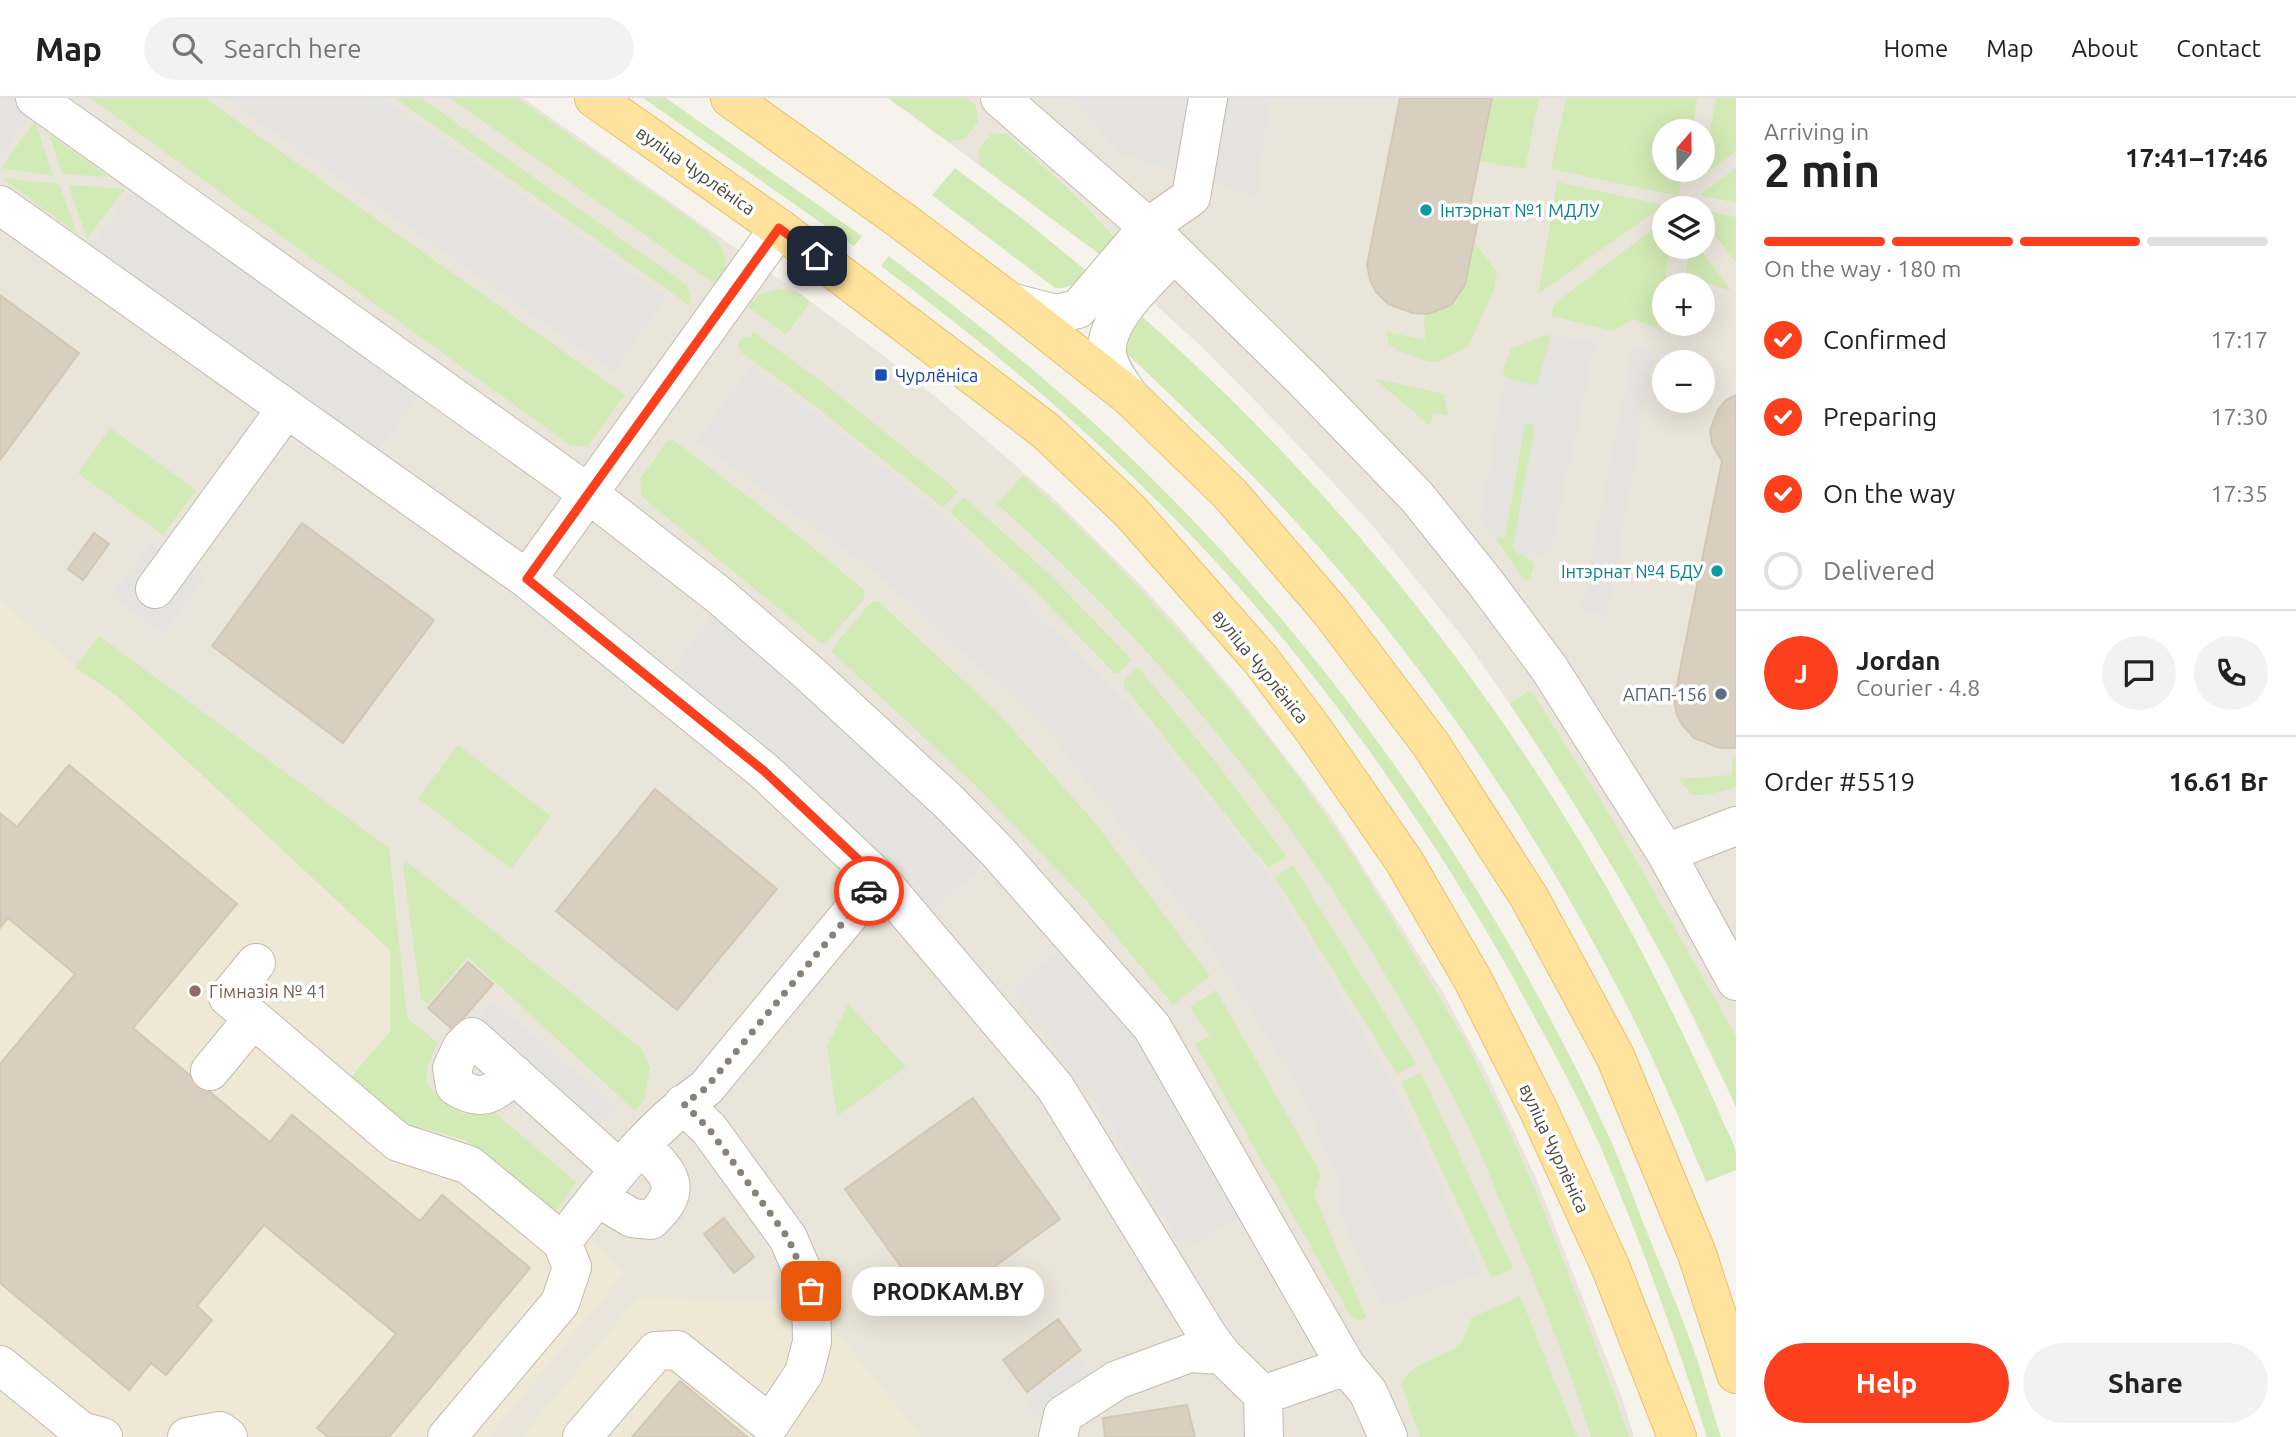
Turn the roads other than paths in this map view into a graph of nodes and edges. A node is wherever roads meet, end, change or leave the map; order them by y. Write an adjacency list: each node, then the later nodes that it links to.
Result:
1 (35, 98): 12 (lane)
2 (594, 98): 7 (main road, вуліца Чурлёніса)
3 (730, 98): 9 (main road)
4 (1000, 98): 8 (lane)
5 (1208, 98): 8 (lane)
6 (0, 205): 11 (lane)
7 (779, 228): 12 (lane); 39 (main road, вуліца Чурлёніса)
8 (1161, 240): 9 (lane); 10 (lane); 16 (lane)
9 (1010, 302): 10 (main road)
10 (1129, 396): 29 (main road)
11 (286, 409): 13 (lane); 14 (lane)
12 (589, 494): 13 (lane); 28 (lane)
13 (527, 579): 17 (lane)
14 (155, 589)
15 (1736, 826): 16 (lane)
16 (1665, 853): 19 (lane)
17 (879, 879): 23 (lane); 26 (lane)
18 (256, 963): 20 (lane)
19 (1736, 981)
20 (253, 1019): 22 (lane); 25 (lane)
21 (472, 1037): 24 (lane)
22 (210, 1071)
23 (684, 1104): 24 (lane); 35 (lane)
24 (619, 1170): 25 (lane)
25 (562, 1242): 34 (lane)
26 (1222, 1355): 30 (lane); 36 (lane)
27 (0, 1365): 31 (lane)
28 (1346, 1366): 30 (lane); 38 (lane)
29 (1736, 1374)
30 (1263, 1395): 37 (lane)
31 (103, 1437)
32 (187, 1437): 33 (lane)
33 (228, 1437)
34 (447, 1437)
35 (582, 1437)
36 (1058, 1437)
37 (1264, 1437)
38 (1388, 1437)
39 (1677, 1437)

